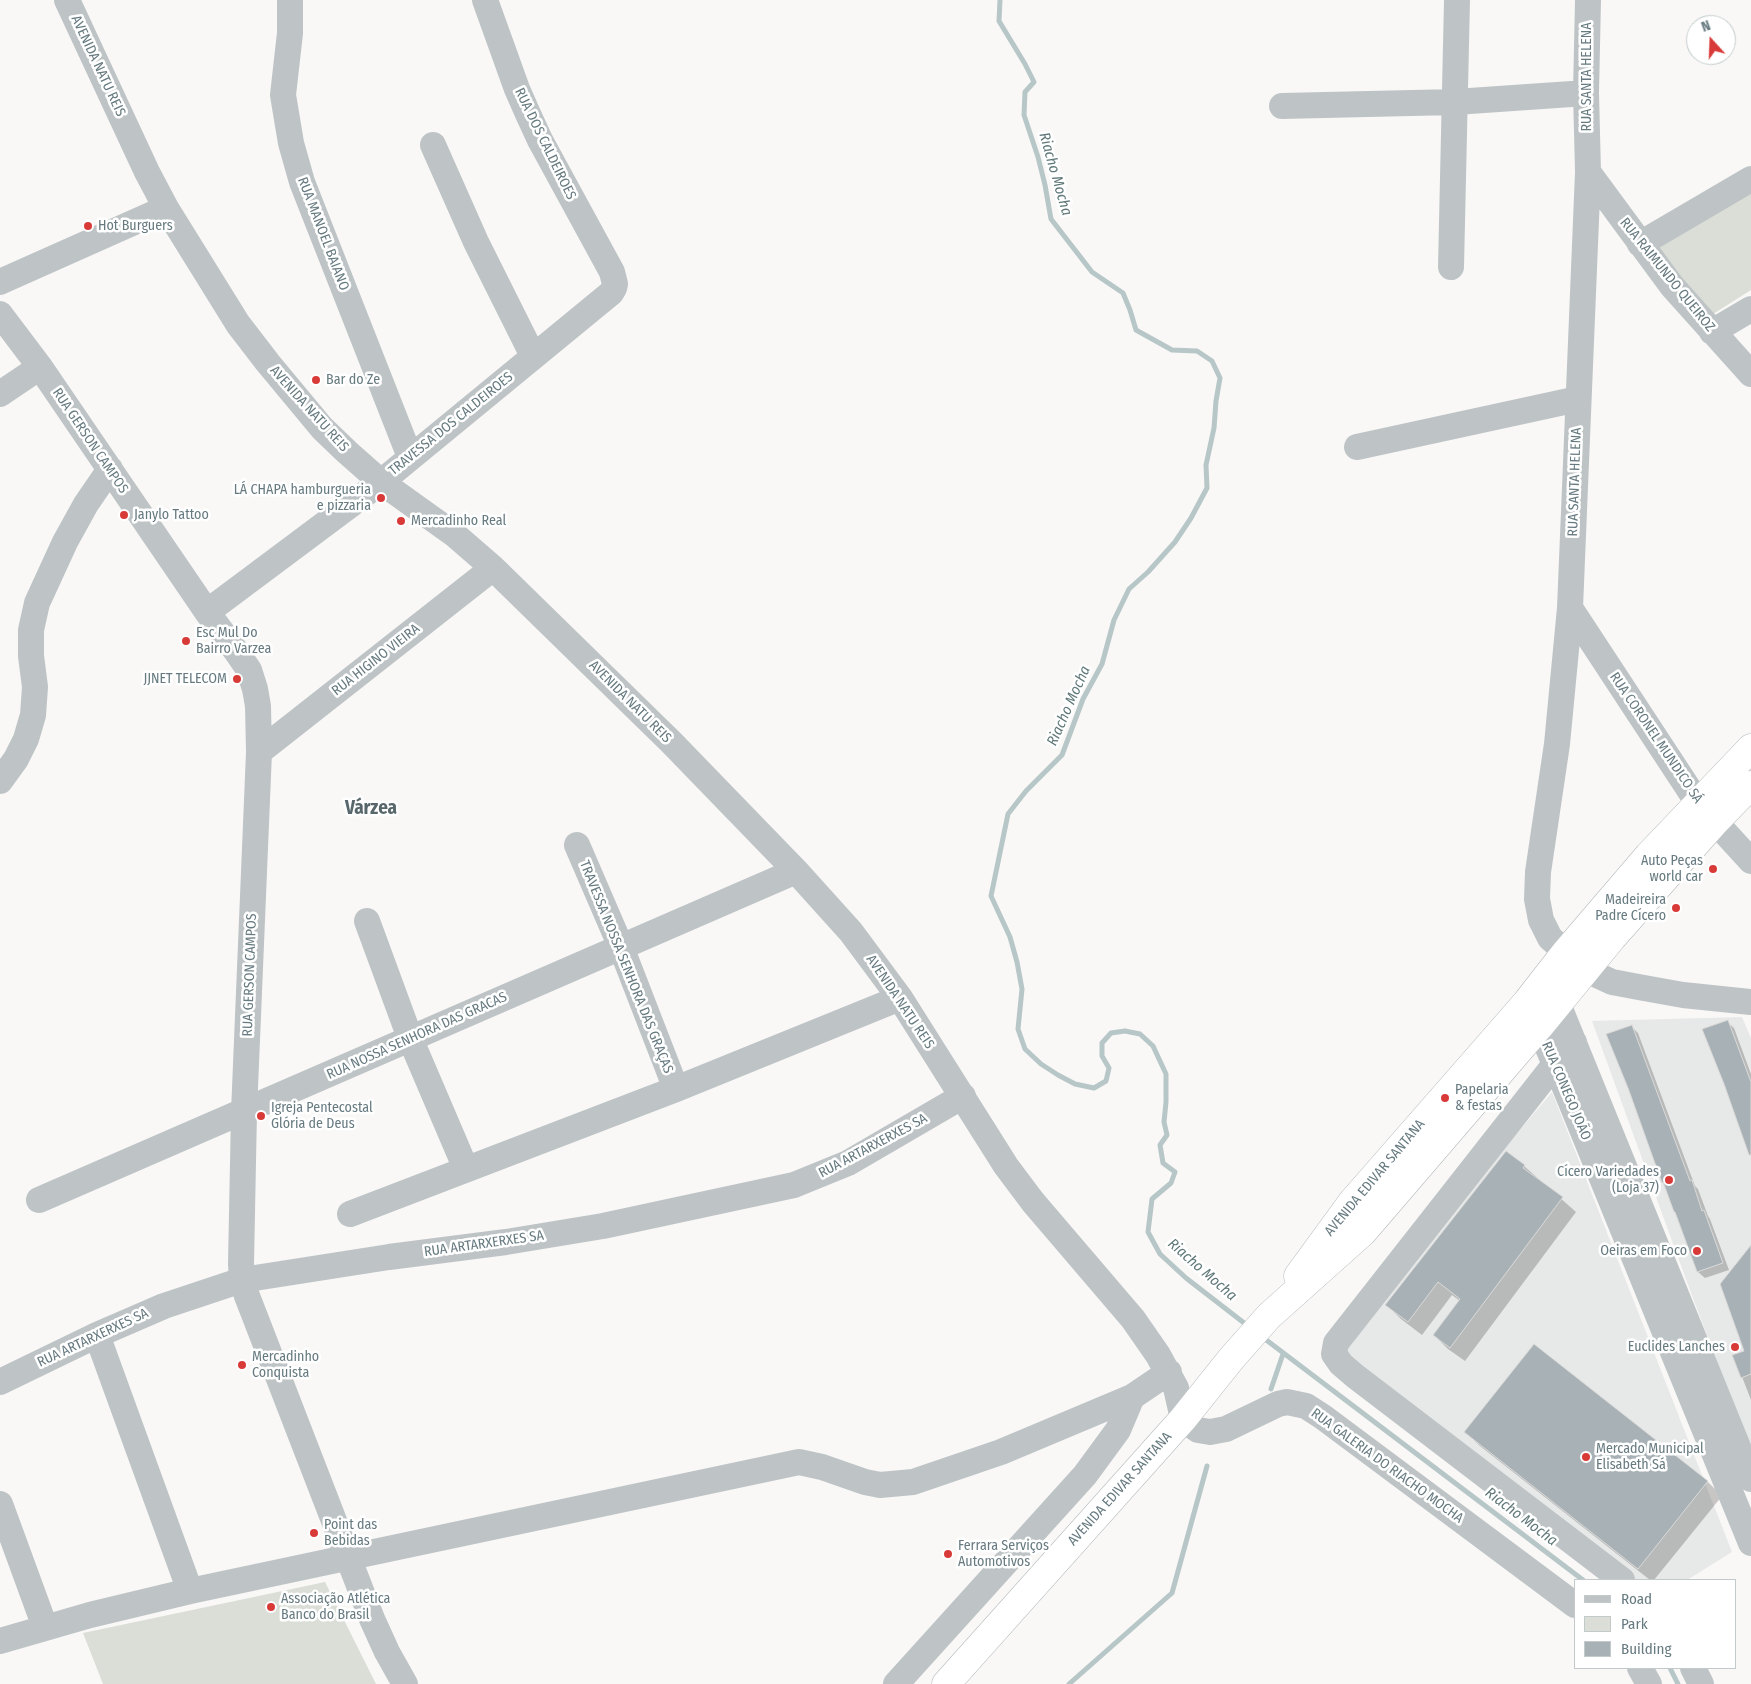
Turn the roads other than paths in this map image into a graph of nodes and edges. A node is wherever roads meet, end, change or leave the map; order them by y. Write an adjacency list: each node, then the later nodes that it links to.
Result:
1 (67, 0): 12 (street, AVENIDA NATU REIS)
2 (290, 0): 26 (street, RUA MANOEL BAIANO)
3 (485, 0): 16 (street, RUA DOS CALDEIROES)
4 (1457, 0): 7 (street)
5 (1588, 0): 6 (street, RUA SANTA HELENA)
6 (1586, 93): 7 (street); 10 (street, RUA SANTA HELENA)
7 (1455, 102): 8 (street); 14 (street)
8 (1282, 106)
9 (433, 145): 20 (street)
10 (1588, 172): 13 (street, RUA RAIMUNDO QUEIROZ); 24 (street, RUA SANTA HELENA)
11 (1751, 179): 13 (street)
12 (166, 208): 15 (street); 28 (street, AVENIDA NATU REIS)
13 (1640, 244): 19 (street, RUA RAIMUNDO QUEIROZ)
14 (1451, 267)
15 (0, 282)
16 (615, 284): 20 (street, TRAVESSA DOS CALDEIROES)
17 (1751, 309): 19 (street)
18 (0, 314): 21 (street, RUA GERSON CAMPOS)
19 (1712, 332): 22 (street, RUA RAIMUNDO QUEIROZ)
20 (533, 356): 26 (street, TRAVESSA DOS CALDEIROES)
21 (40, 367): 23 (street); 27 (street, RUA GERSON CAMPOS)
22 (1751, 374)
23 (0, 394)
24 (1578, 399): 25 (street); 30 (street, RUA SANTA HELENA)
25 (1357, 447)
26 (410, 457): 28 (street, TRAVESSA DOS CALDEIROES)
27 (110, 469): 31 (street, RUA GERSON CAMPOS); 34 (street)
28 (380, 482): 29 (street, AVENIDA NATU REIS); 31 (street, TRAVESSA DOS CALDEIROES)
29 (493, 568): 33 (street, RUA HIGINO VIEIRA); 39 (street, AVENIDA NATU REIS)
30 (1570, 608): 36 (street, RUA CORONEL MUNDICO SÁ); 42 (street, RUA SANTA HELENA)
31 (208, 612): 33 (street, RUA GERSON CAMPOS)
32 (1751, 748): 36 (highway, AVENIDA EDIVAR SANTANA)
33 (259, 752): 53 (street, RUA GERSON CAMPOS)
34 (0, 781)
35 (1751, 785): 36 (highway, AVENIDA EDIVAR SANTANA)
36 (1707, 813): 38 (street, RUA CORONEL MUNDICO SÁ); 42 (highway, AVENIDA EDIVAR SANTANA)
37 (576, 845): 41 (street, TRAVESSA NOSSA SENHORA DAS GRAÇAS)
38 (1751, 860)
39 (796, 871): 41 (street, RUA NOSSA SENHORA DAS GRACAS); 43 (street, AVENIDA NATU REIS)
40 (367, 921): 48 (street)
41 (620, 947): 48 (street, RUA NOSSA SENHORA DAS GRACAS); 51 (street, TRAVESSA NOSSA SENHORA DAS GRAÇAS)
42 (1575, 961): 44 (highway, AVENIDA EDIVAR SANTANA); 45 (highway, AVENIDA EDIVAR SANTANA); 46 (street)
43 (900, 998): 51 (street); 52 (street, AVENIDA NATU REIS)
44 (1526, 1003): 47 (street); 58 (highway, AVENIDA EDIVAR SANTANA)
45 (1558, 1004): 47 (highway, AVENIDA EDIVAR SANTANA); 49 (street, RUA CONEGO JOÃO)
46 (1749, 1007)
47 (1539, 1027): 50 (street, RUA CONEGO JOÃO); 58 (highway, AVENIDA EDIVAR SANTANA)
48 (410, 1038): 53 (street, RUA NOSSA SENHORA DAS GRACAS); 54 (street)
49 (1574, 1042): 50 (street); 59 (street, RUA CONEGO JOÃO)
50 (1555, 1064): 59 (street, RUA CONEGO JOÃO); 69 (street)
51 (676, 1089): 54 (street)
52 (963, 1096): 57 (street, RUA ARTARXERXES SA); 61 (street, AVENIDA NATU REIS)
53 (244, 1112): 55 (street, RUA NOSSA SENHORA DAS GRACAS); 57 (street, RUA GERSON CAMPOS)
54 (466, 1169): 56 (street)
55 (39, 1200)
56 (350, 1214)
57 (242, 1280): 60 (street, RUA ARTARXERXES SA); 68 (street, RUA GERSON CAMPOS)
58 (1273, 1312): 64 (highway, AVENIDA EDIVAR SANTANA)
59 (1676, 1327): 65 (street, RUA CONEGO JOÃO); 67 (street, RUA CONEGO JOÃO)
60 (97, 1335): 62 (street, RUA ARTARXERXES SA); 70 (street)
61 (1169, 1372): 63 (street); 64 (street, AVENIDA NATU REIS)
62 (0, 1382)
63 (1132, 1397): 68 (street); 77 (street)
64 (1184, 1419): 71 (street, RUA GALERIA DO RIACHO MOCHA); 78 (highway, AVENIDA EDIVAR SANTANA)
65 (1751, 1479)
66 (0, 1504): 72 (street)
67 (1751, 1544)
68 (348, 1558): 70 (street); 76 (street, RUA GERSON CAMPOS)
69 (1621, 1579)
70 (190, 1591): 72 (street)
71 (1574, 1604)
72 (45, 1627): 73 (street)
73 (0, 1641)
74 (1641, 1669): 79 (street)
75 (1694, 1669): 80 (street)
76 (405, 1684)
77 (896, 1684)
78 (946, 1684)
79 (1649, 1684)
80 (1701, 1684)

